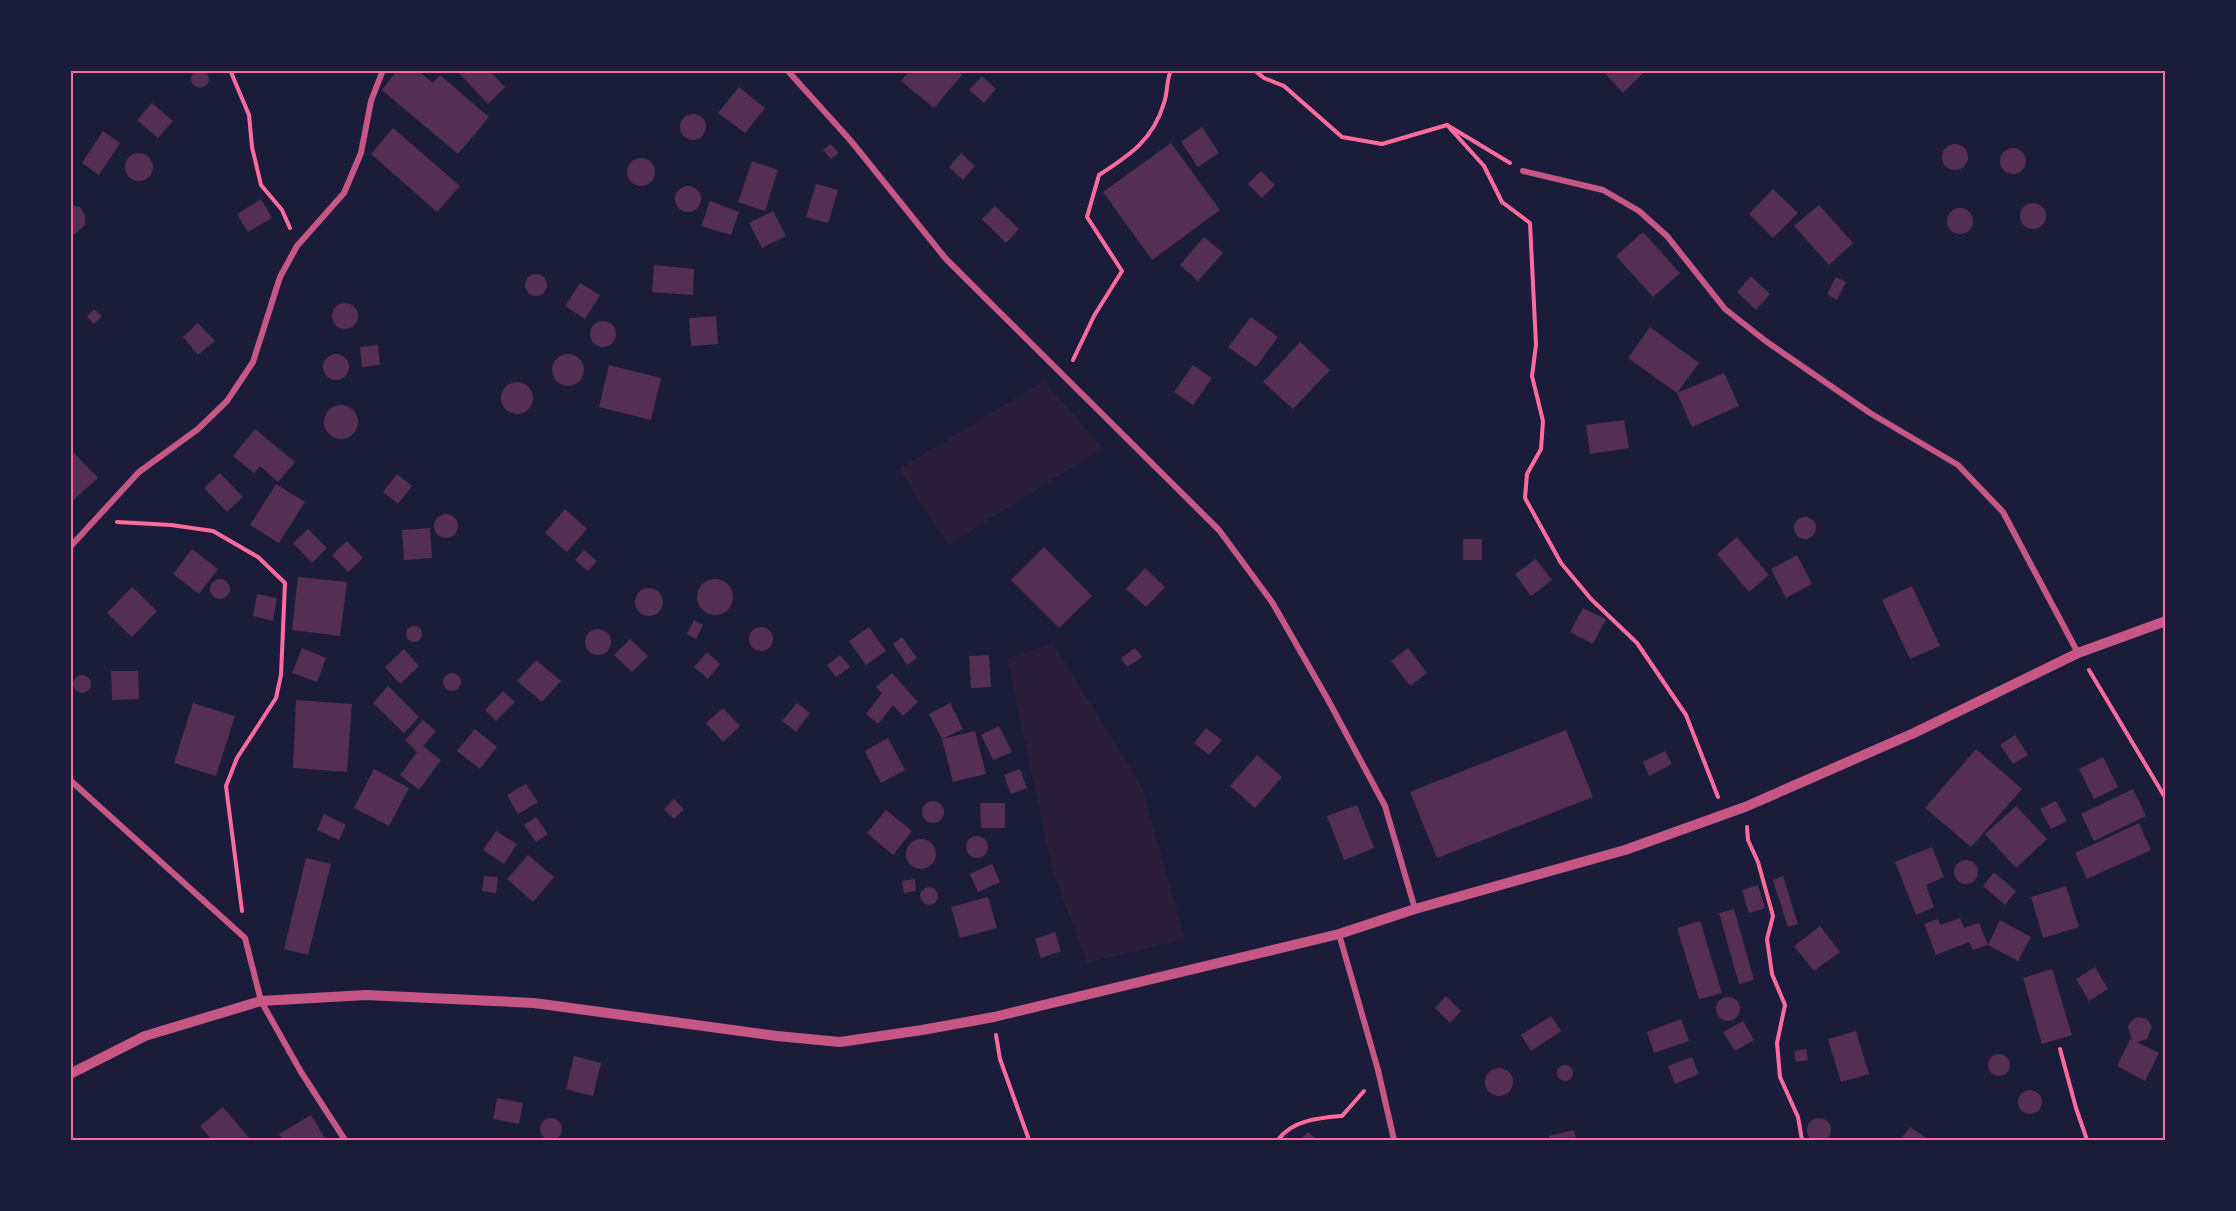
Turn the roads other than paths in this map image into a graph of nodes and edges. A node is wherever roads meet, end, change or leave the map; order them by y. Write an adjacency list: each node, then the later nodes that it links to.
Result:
1 (383, 70): 4 (street)
2 (787, 70): 8 (street)
3 (1523, 171): 6 (street)
4 (70, 547)
5 (2166, 621): 6 (street)
6 (2079, 653): 8 (street)
7 (70, 780): 10 (street)
8 (1415, 909): 9 (street)
9 (1339, 933): 10 (street); 13 (street)
10 (261, 1001): 11 (street); 12 (street)
11 (70, 1074)
12 (345, 1140)
13 (1394, 1140)

